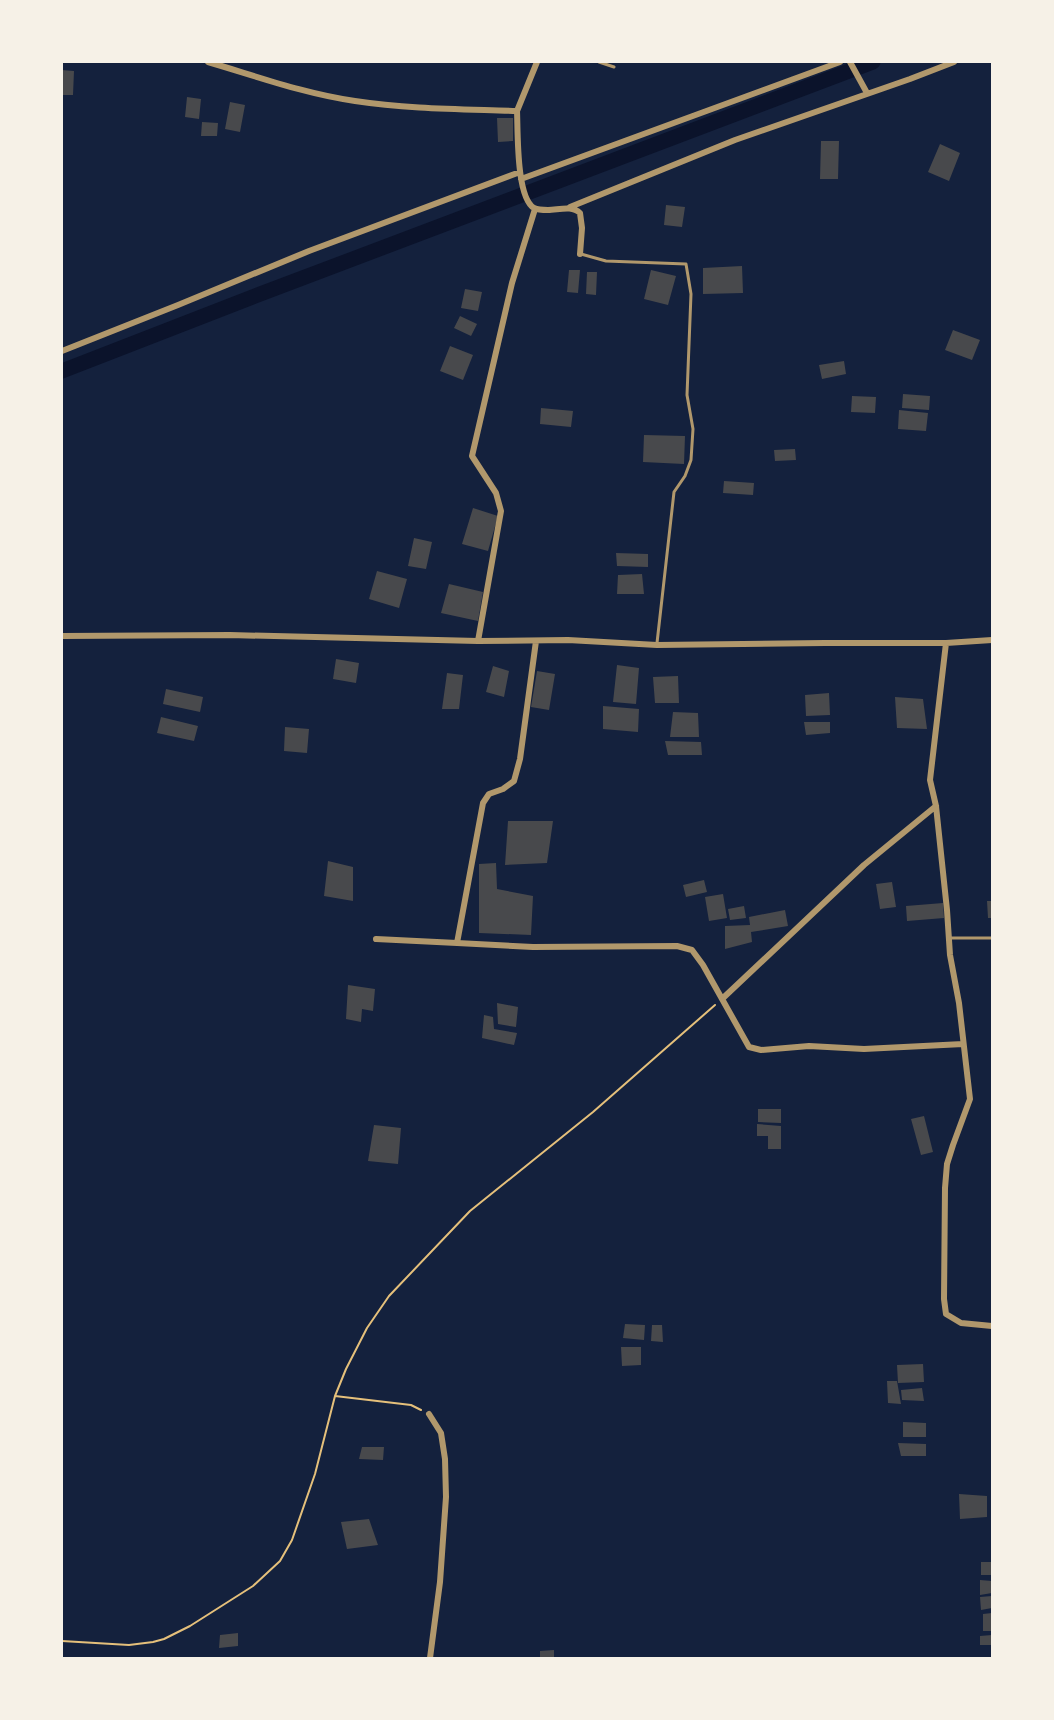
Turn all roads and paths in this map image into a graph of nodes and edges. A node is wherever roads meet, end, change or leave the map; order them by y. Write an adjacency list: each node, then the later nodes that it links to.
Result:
1 (209, 62): 10 (street)
2 (537, 62): 10 (street)
3 (599, 62): 8 (lane)
4 (840, 62): 7 (street)
5 (850, 62): 9 (street)
6 (954, 62): 9 (street)
7 (823, 64): 11 (street)
8 (614, 68)
9 (867, 93): 13 (street)
10 (517, 111): 11 (street)
11 (521, 178): 12 (street); 15 (street)
12 (533, 206): 13 (street); 18 (street)
13 (567, 208): 14 (street)
14 (580, 254): 21 (lane)
15 (62, 351)
16 (62, 636): 18 (street)
17 (993, 640): 20 (street)
18 (478, 641): 19 (street)
19 (536, 641): 21 (street); 26 (street)
20 (946, 643): 21 (street); 22 (street)
21 (657, 645)
22 (936, 806): 23 (street); 27 (street)
23 (949, 938): 24 (lane); 28 (street)
24 (993, 938)
25 (376, 939): 26 (street)
26 (457, 943): 27 (street)
27 (722, 999): 28 (street); 30 (path)
28 (963, 1044): 29 (street)
29 (993, 1326)
30 (335, 1396): 31 (path); 32 (path)
31 (429, 1414): 33 (street)
32 (62, 1641)
33 (430, 1659)

